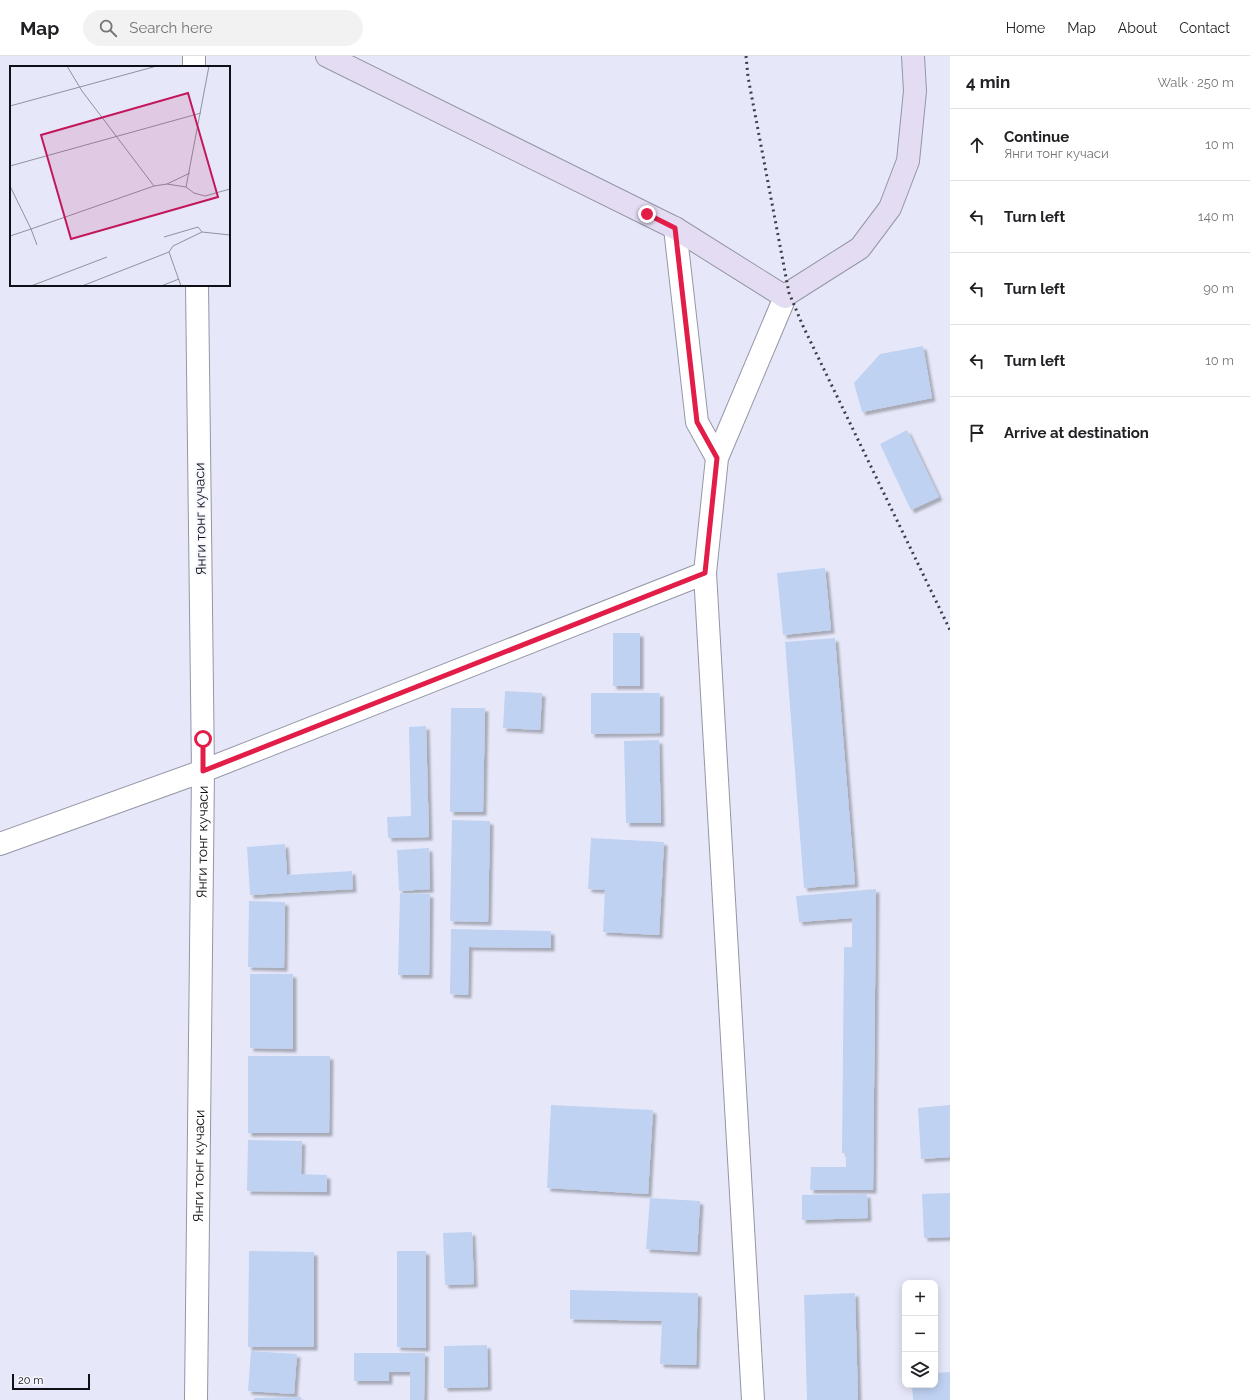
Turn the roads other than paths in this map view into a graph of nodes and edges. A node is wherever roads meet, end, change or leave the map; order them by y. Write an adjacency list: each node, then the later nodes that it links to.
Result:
1 (327, 56): 3 (main road)
2 (913, 56): 5 (main road)
3 (675, 228): 5 (main road); 6 (street)
4 (197, 286): 8 (street, Янги тонг кучаси)
5 (785, 297): 6 (street)
6 (717, 458): 7 (street)
7 (705, 573): 8 (street); 11 (street)
8 (203, 771): 9 (street); 10 (street, Янги тонг кучаси)
9 (0, 844)
10 (196, 1400)
11 (753, 1400)

